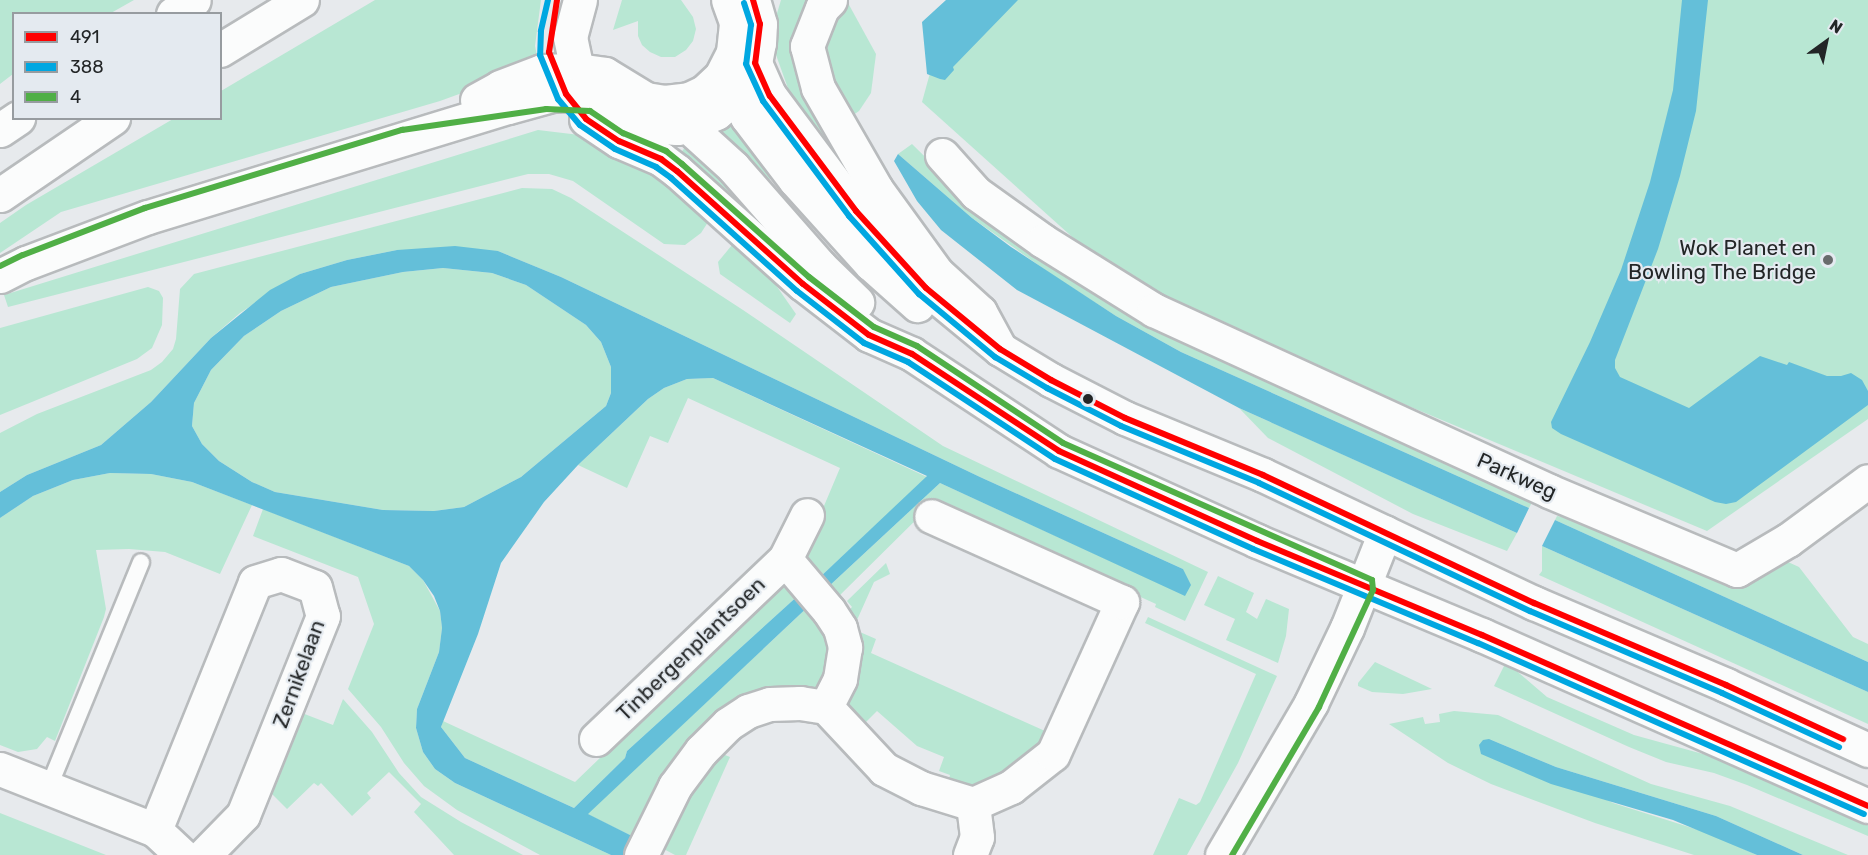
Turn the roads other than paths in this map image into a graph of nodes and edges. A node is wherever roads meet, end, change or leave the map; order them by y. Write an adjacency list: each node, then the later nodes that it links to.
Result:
1 (194, 0): 8 (street)
2 (302, 0): 9 (street)
3 (557, 0): 12 (street)
4 (580, 0): 12 (street)
5 (728, 0): 11 (street)
6 (753, 0): 10 (street)
7 (830, 0): 21 (street)
8 (176, 12)
9 (222, 49)
10 (755, 63): 11 (street); 21 (street)
11 (728, 86): 12 (street); 15 (street); 21 (street)
12 (577, 91): 15 (street); 17 (street); 17 (street); 22 (street)
13 (15, 120): 16 (street)
14 (110, 120): 19 (street)
15 (688, 126): 22 (street)
16 (0, 130)
17 (404, 140): 20 (street)
18 (942, 156): 23 (street, Parkweg)
19 (0, 195)
20 (0, 276)
21 (1000, 349): 26 (street)
22 (912, 354): 29 (street)
23 (1868, 481)
24 (807, 515): 27 (street, Tinbergenplantsoen)
25 (931, 516): 35 (street)
26 (1385, 532): 29 (street); 32 (street)
27 (785, 559): 30 (street, Tinbergenplantsoen); 31 (street, Tinbergenplantsoen)
28 (141, 561): 34 (lane)
29 (1365, 586): 36 (street); 42 (street)
30 (826, 707): 35 (street); 40 (street)
31 (596, 740)
32 (1868, 750)
33 (0, 769): 34 (street)
34 (48, 789): 37 (street)
35 (973, 804): 41 (street)
36 (1868, 806)
37 (155, 830): 38 (street); 39 (street, Zernikelaan)
38 (182, 855)
39 (204, 855)
40 (640, 855)
41 (970, 855)
42 (1222, 855)

